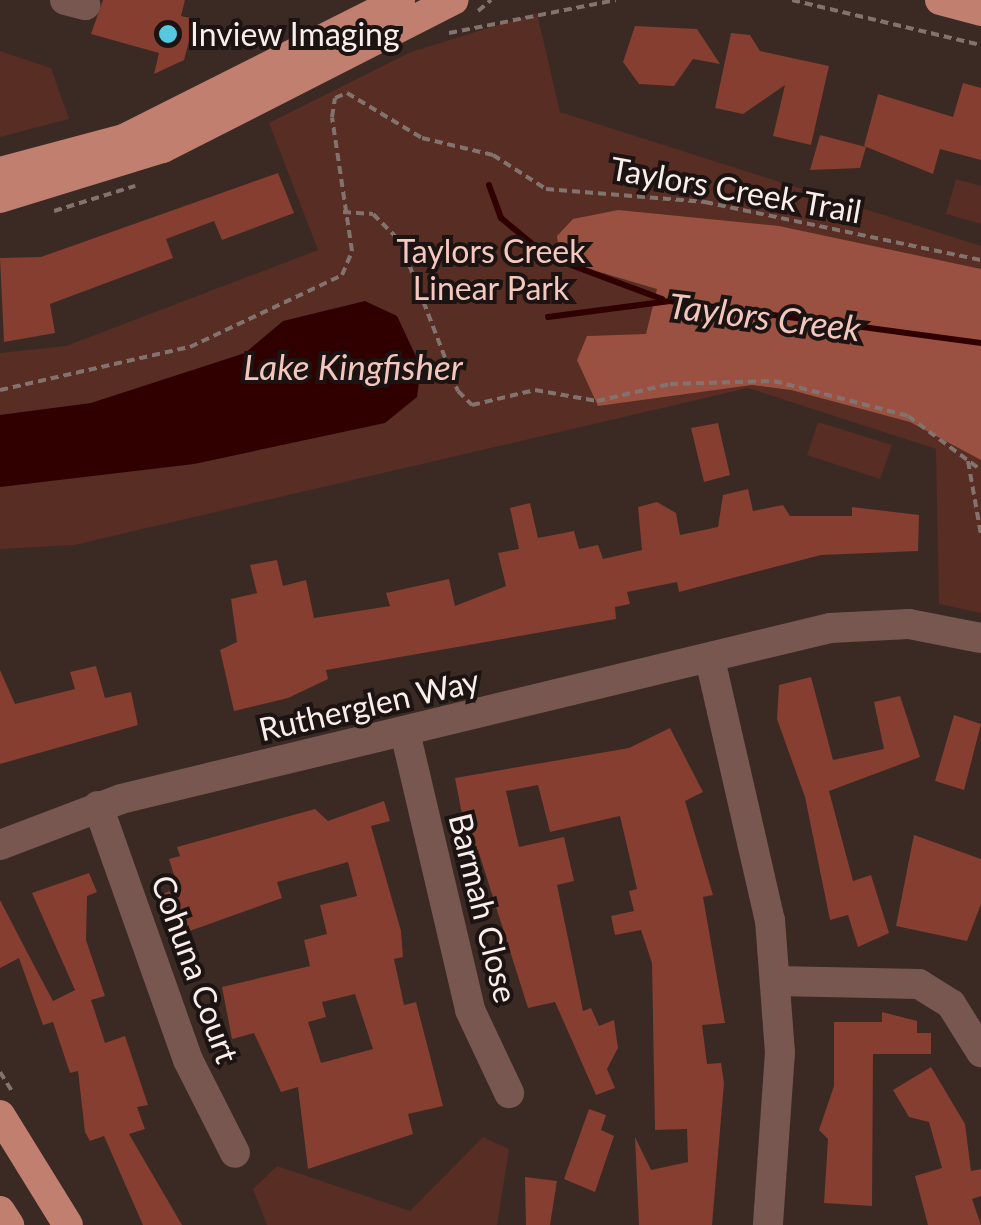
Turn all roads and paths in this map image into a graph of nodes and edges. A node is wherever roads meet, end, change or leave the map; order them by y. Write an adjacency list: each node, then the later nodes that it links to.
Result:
1 (400, 0): 9 (main road)
2 (454, 0): 9 (main road)
3 (616, 0): 7 (path)
4 (792, 0): 8 (path)
5 (940, 0): 6 (main road)
6 (981, 11)
7 (441, 35)
8 (981, 45)
9 (106, 159): 10 (main road); 11 (main road)
10 (0, 172)
11 (0, 198)
12 (343, 212): 13 (path, Taylors Creek Trail); 14 (path, Taylors Creek Trail); 15 (path)
13 (981, 260)
14 (0, 390)
15 (967, 459): 16 (path); 17 (path)
16 (981, 470)
17 (981, 534)
18 (981, 638): 19 (street, Rutherglen Way)
19 (759, 648): 20 (street, Rutherglen Way); 21 (street, Rutherglen Way)
20 (981, 653)
21 (710, 660): 22 (street, Rutherglen Way); 25 (street)
22 (406, 732): 23 (street, Rutherglen Way); 27 (street, Barmah Close)
23 (98, 806): 24 (street, Rutherglen Way); 29 (street, Cohuna Court)
24 (0, 845)
25 (776, 982): 26 (street); 33 (street)
26 (981, 1052)
27 (509, 1093)
28 (0, 1114): 32 (main road)
29 (235, 1153)
30 (0, 1211): 31 (main road)
31 (8, 1225)
32 (68, 1225)
33 (768, 1225)

